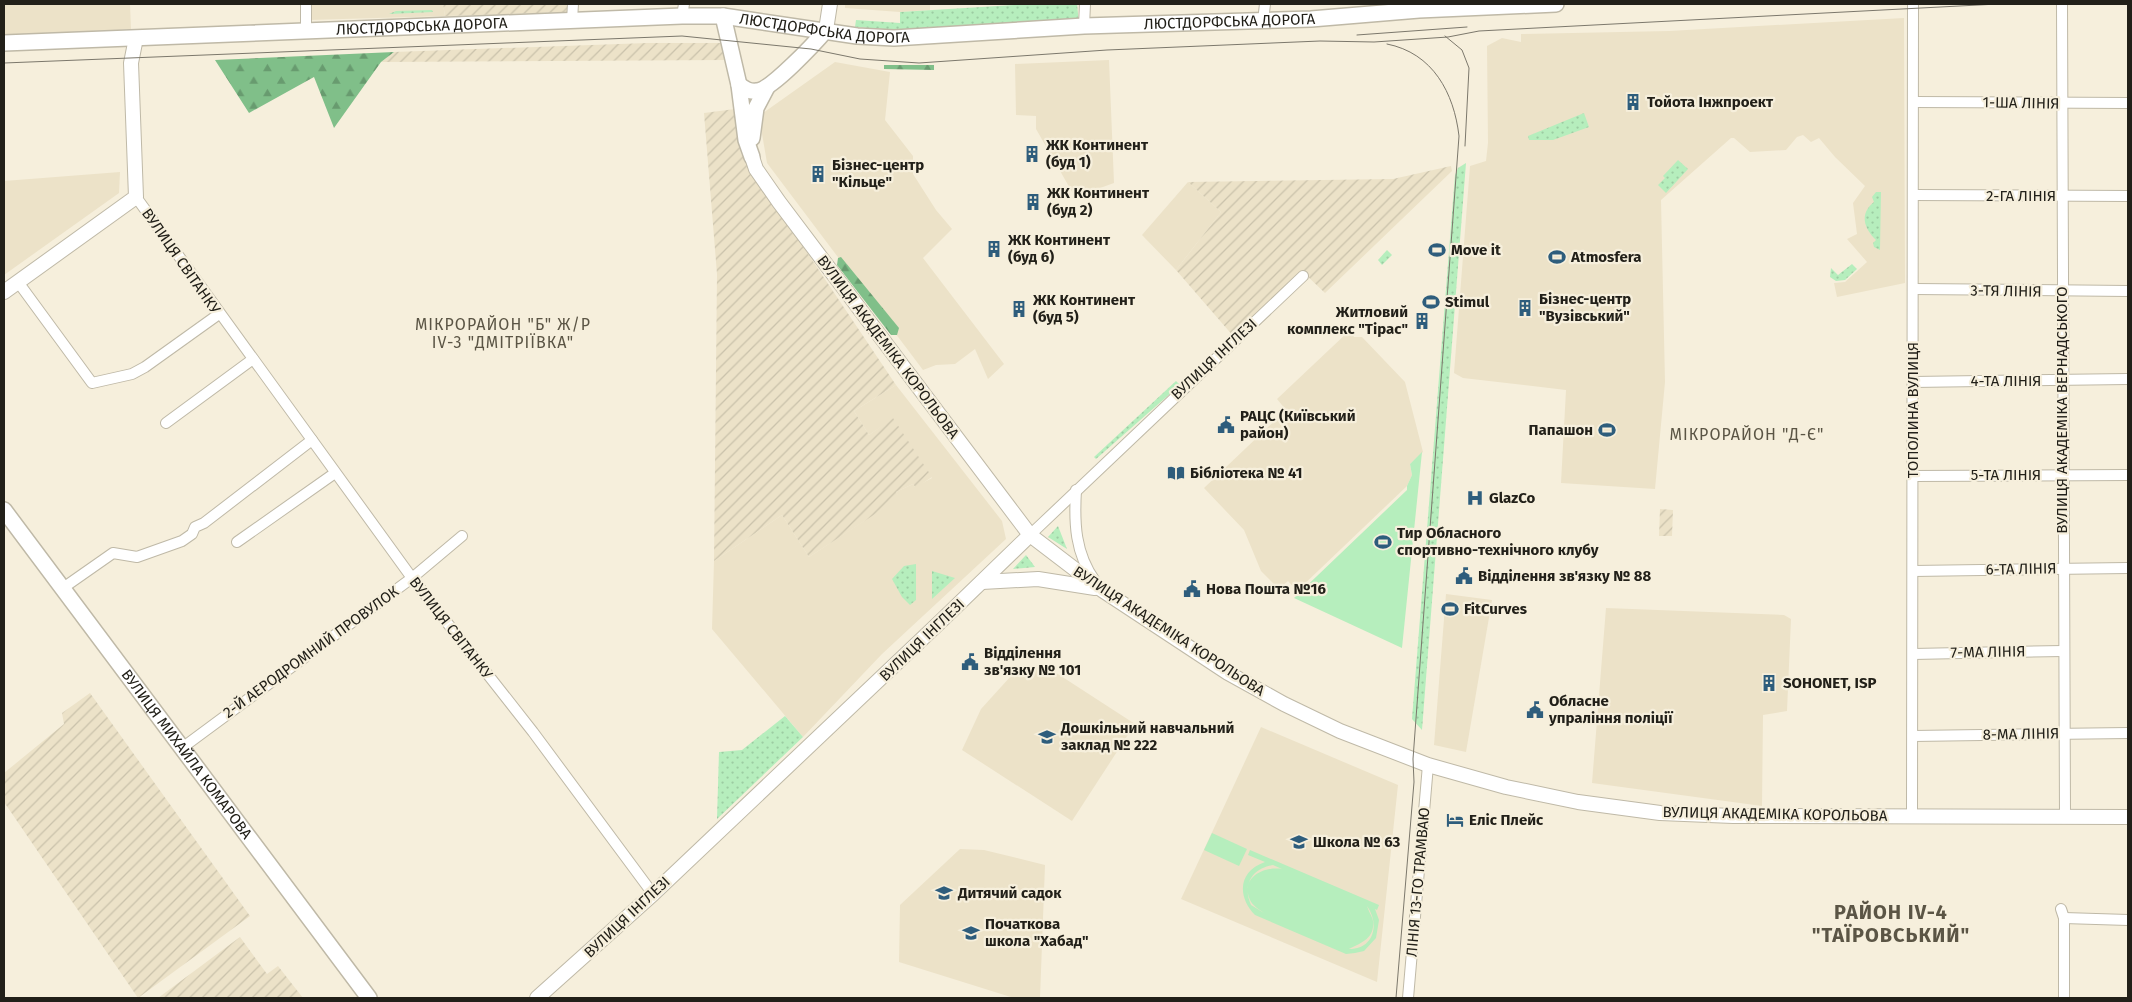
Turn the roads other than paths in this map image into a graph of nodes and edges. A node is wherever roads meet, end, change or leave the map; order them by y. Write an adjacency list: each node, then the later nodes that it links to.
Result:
1 (306, 4): 15 (street)
2 (573, 4): 12 (street)
3 (830, 4): 16 (main road)
4 (1085, 4): 14 (street)
5 (1266, 4): 13 (street)
6 (1556, 4): 9 (main road, ЛЮСТДОРФСЬКА ДОРОГА)
7 (1913, 4): 23 (street, ТОПОЛИНА ВУЛИЦЯ)
8 (2062, 4): 24 (street, ВУЛИЦЯ АКАДЕМІКА ВЕРНАДСЬКОГО)
9 (1466, 6): 13 (main road, ЛЮСТДОРФСЬКА ДОРОГА)
10 (683, 10): 11 (main road, ЛЮСТДОРФСЬКА ДОРОГА); 12 (main road, ЛЮСТДОРФСЬКА ДОРОГА)
11 (723, 16): 16 (main road, ЛЮСТДОРФСЬКА ДОРОГА); 21 (main road)
12 (572, 20): 15 (main road, ЛЮСТДОРФСЬКА ДОРОГА)
13 (1263, 21): 14 (main road, ЛЮСТДОРФСЬКА ДОРОГА)
14 (1084, 26): 16 (main road, ЛЮСТДОРФСЬКА ДОРОГА)
15 (306, 30): 18 (main road, ЛЮСТДОРФСЬКА ДОРОГА)
16 (826, 30): 22 (main road)
17 (120, 38): 18 (main road, ЛЮСТДОРФСЬКА ДОРОГА); 19 (main road, ЛЮСТДОРФСЬКА ДОРОГА); 20 (main road, ВУЛИЦЯ СВІТАНКУ)
18 (136, 38): 20 (main road, ВУЛИЦЯ СВІТАНКУ)
19 (4, 42)
20 (131, 63): 30 (main road, ВУЛИЦЯ СВІТАНКУ)
21 (739, 85): 22 (main road); 26 (main road)
22 (767, 87): 26 (main road)
23 (1914, 102): 24 (street, 1-ША ЛІНІЯ); 27 (street, ТОПОЛИНА ВУЛИЦЯ)
24 (2061, 103): 25 (street, 1-ША ЛІНІЯ); 28 (street, ВУЛИЦЯ АКАДЕМІКА ВЕРНАДСЬКОГО)
25 (2128, 103)
26 (752, 158): 50 (main road, ВУЛИЦЯ АКАДЕМІКА КОРОЛЬОВА)
27 (1914, 195): 28 (street, 2-ГА ЛІНІЯ); 33 (street, ТОПОЛИНА ВУЛИЦЯ)
28 (2061, 196): 29 (street, 2-ГА ЛІНІЯ); 36 (street, ВУЛИЦЯ АКАДЕМІКА ВЕРНАДСЬКОГО)
29 (2128, 196)
30 (136, 197): 32 (main road); 37 (street, ВУЛИЦЯ СВІТАНКУ)
31 (1303, 276): 48 (street, ВУЛИЦЯ ІНГЛЕЗІ)
32 (18, 282): 35 (main road); 37 (street)
33 (1914, 289): 36 (street, 3-ТЯ ЛІНІЯ); 41 (street, ТОПОЛИНА ВУЛИЦЯ)
34 (2128, 291): 36 (street, 3-ТЯ ЛІНІЯ)
35 (4, 292)
36 (2062, 292): 40 (street, ВУЛИЦЯ АКАДЕМІКА ВЕРНАДСЬКОГО)
37 (219, 314): 38 (street, ВУЛИЦЯ СВІТАНКУ)
38 (253, 359): 42 (street); 43 (street, ВУЛИЦЯ СВІТАНКУ)
39 (2128, 379): 40 (street, 4-ТА ЛІНІЯ)
40 (2062, 380): 41 (street, 4-ТА ЛІНІЯ); 45 (street, ВУЛИЦЯ АКАДЕМІКА ВЕРНАДСЬКОГО)
41 (1913, 382): 47 (street, ТОПОЛИНА ВУЛИЦЯ)
42 (166, 423)
43 (312, 440): 44 (street, ВУЛИЦЯ СВІТАНКУ); 58 (street)
44 (335, 473): 52 (street); 56 (street, ВУЛИЦЯ СВІТАНКУ)
45 (2062, 475): 46 (street, 5-ТА ЛІНІЯ); 47 (street, 5-ТА ЛІНІЯ); 53 (street, ВУЛИЦЯ АКАДЕМІКА ВЕРНАДСЬКОГО)
46 (2128, 475)
47 (1913, 476): 55 (street, ТОПОЛИНА ВУЛИЦЯ)
48 (1076, 490): 50 (street, ВУЛИЦЯ ІНГЛЕЗІ); 59 (street)
49 (4, 510): 58 (main road, ВУЛИЦЯ МИХАЙЛА КОМАРОВА)
50 (1030, 535): 57 (main road, ВУЛИЦЯ ІНГЛЕЗІ); 59 (main road, ВУЛИЦЯ АКАДЕМІКА КОРОЛЬОВА)
51 (462, 536): 56 (street, 2-Й АЕРОДРОМНИЙ ПРОВУЛОК)
52 (237, 542)
53 (2062, 568): 54 (street, 6-ТА ЛІНІЯ); 55 (street, 6-ТА ЛІНІЯ); 60 (street, ВУЛИЦЯ АКАДЕМІКА ВЕРНАДСЬКОГО)
54 (2128, 568)
55 (1913, 571): 61 (street, ТОПОЛИНА ВУЛИЦЯ)
56 (412, 578): 65 (street, 2-Й АЕРОДРОМНИЙ ПРОВУЛОК); 70 (street, ВУЛИЦЯ СВІТАНКУ)
57 (982, 582): 59 (main road); 70 (main road, ВУЛИЦЯ ІНГЛЕЗІ)
58 (63, 588): 65 (main road, ВУЛИЦЯ МИХАЙЛА КОМАРОВА)
59 (1102, 590): 66 (main road, ВУЛИЦЯ АКАДЕМІКА КОРОЛЬОВА)
60 (2063, 651): 61 (street, 7-МА ЛІНІЯ); 62 (street, ВУЛИЦЯ АКАДЕМІКА ВЕРНАДСЬКОГО)
61 (1913, 654): 64 (street, ТОПОЛИНА ВУЛИЦЯ)
62 (2063, 733): 63 (street, 8-МА ЛІНІЯ); 64 (street, 8-МА ЛІНІЯ); 68 (street, ВУЛИЦЯ АКАДЕМІКА ВЕРНАДСЬКОГО)
63 (2128, 733)
64 (1913, 736): 67 (street, ТОПОЛИНА ВУЛИЦЯ)
65 (182, 748): 72 (main road, ВУЛИЦЯ МИХАЙЛА КОМАРОВА)
66 (1428, 765): 67 (main road, ВУЛИЦЯ АКАДЕМІКА КОРОЛЬОВА); 74 (street, ЛІНІЯ 13-ГО ТРАМВАЮ)
67 (1912, 816): 68 (main road, ВУЛИЦЯ АКАДЕМІКА КОРОЛЬОВА)
68 (2065, 817): 69 (main road, ВУЛИЦЯ АКАДЕМІКА КОРОЛЬОВА)
69 (2128, 817)
70 (653, 894): 73 (main road, ВУЛИЦЯ ІНГЛЕЗІ)
71 (2128, 920): 75 (street)
72 (369, 998)
73 (537, 998)
74 (1408, 998)
75 (2064, 998)

